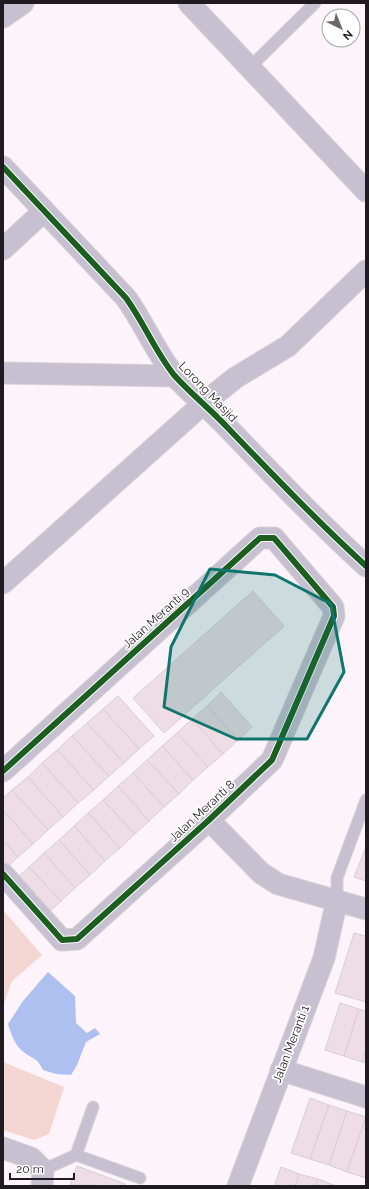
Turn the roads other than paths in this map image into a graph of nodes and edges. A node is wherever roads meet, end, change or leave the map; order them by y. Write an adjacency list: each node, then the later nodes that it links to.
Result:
1 (23, 3): 4 (street)
2 (190, 3): 5 (street)
3 (315, 3): 5 (lane)
4 (3, 17)
5 (250, 66): 7 (street)
6 (3, 167): 8 (street, Lorong Masjid)
7 (366, 190)
8 (44, 211): 9 (street); 12 (street, Lorong Masjid)
9 (3, 249)
10 (366, 271): 13 (street)
11 (3, 373): 12 (street)
12 (175, 376): 13 (street, Lorong Masjid)
13 (204, 403): 14 (street, Lorong Masjid); 15 (street)
14 (366, 566)
15 (3, 584)
16 (322, 592): 17 (street, Jalan Meranti 9); 19 (street, Jalan Meranti 8)
17 (3, 771)
18 (366, 800): 21 (lane)
19 (210, 820): 20 (street, Jalan Meranti 8); 21 (street)
20 (6, 878)
21 (337, 900): 22 (street); 23 (street, Jalan Meranti 1)
22 (366, 909)
23 (281, 1070): 24 (street); 30 (street, Jalan Meranti 1)
24 (366, 1097)
25 (93, 1107): 27 (lane)
26 (3, 1148): 28 (street)
27 (76, 1155): 28 (lane); 29 (lane)
28 (42, 1178)
29 (140, 1178)
30 (238, 1186)

